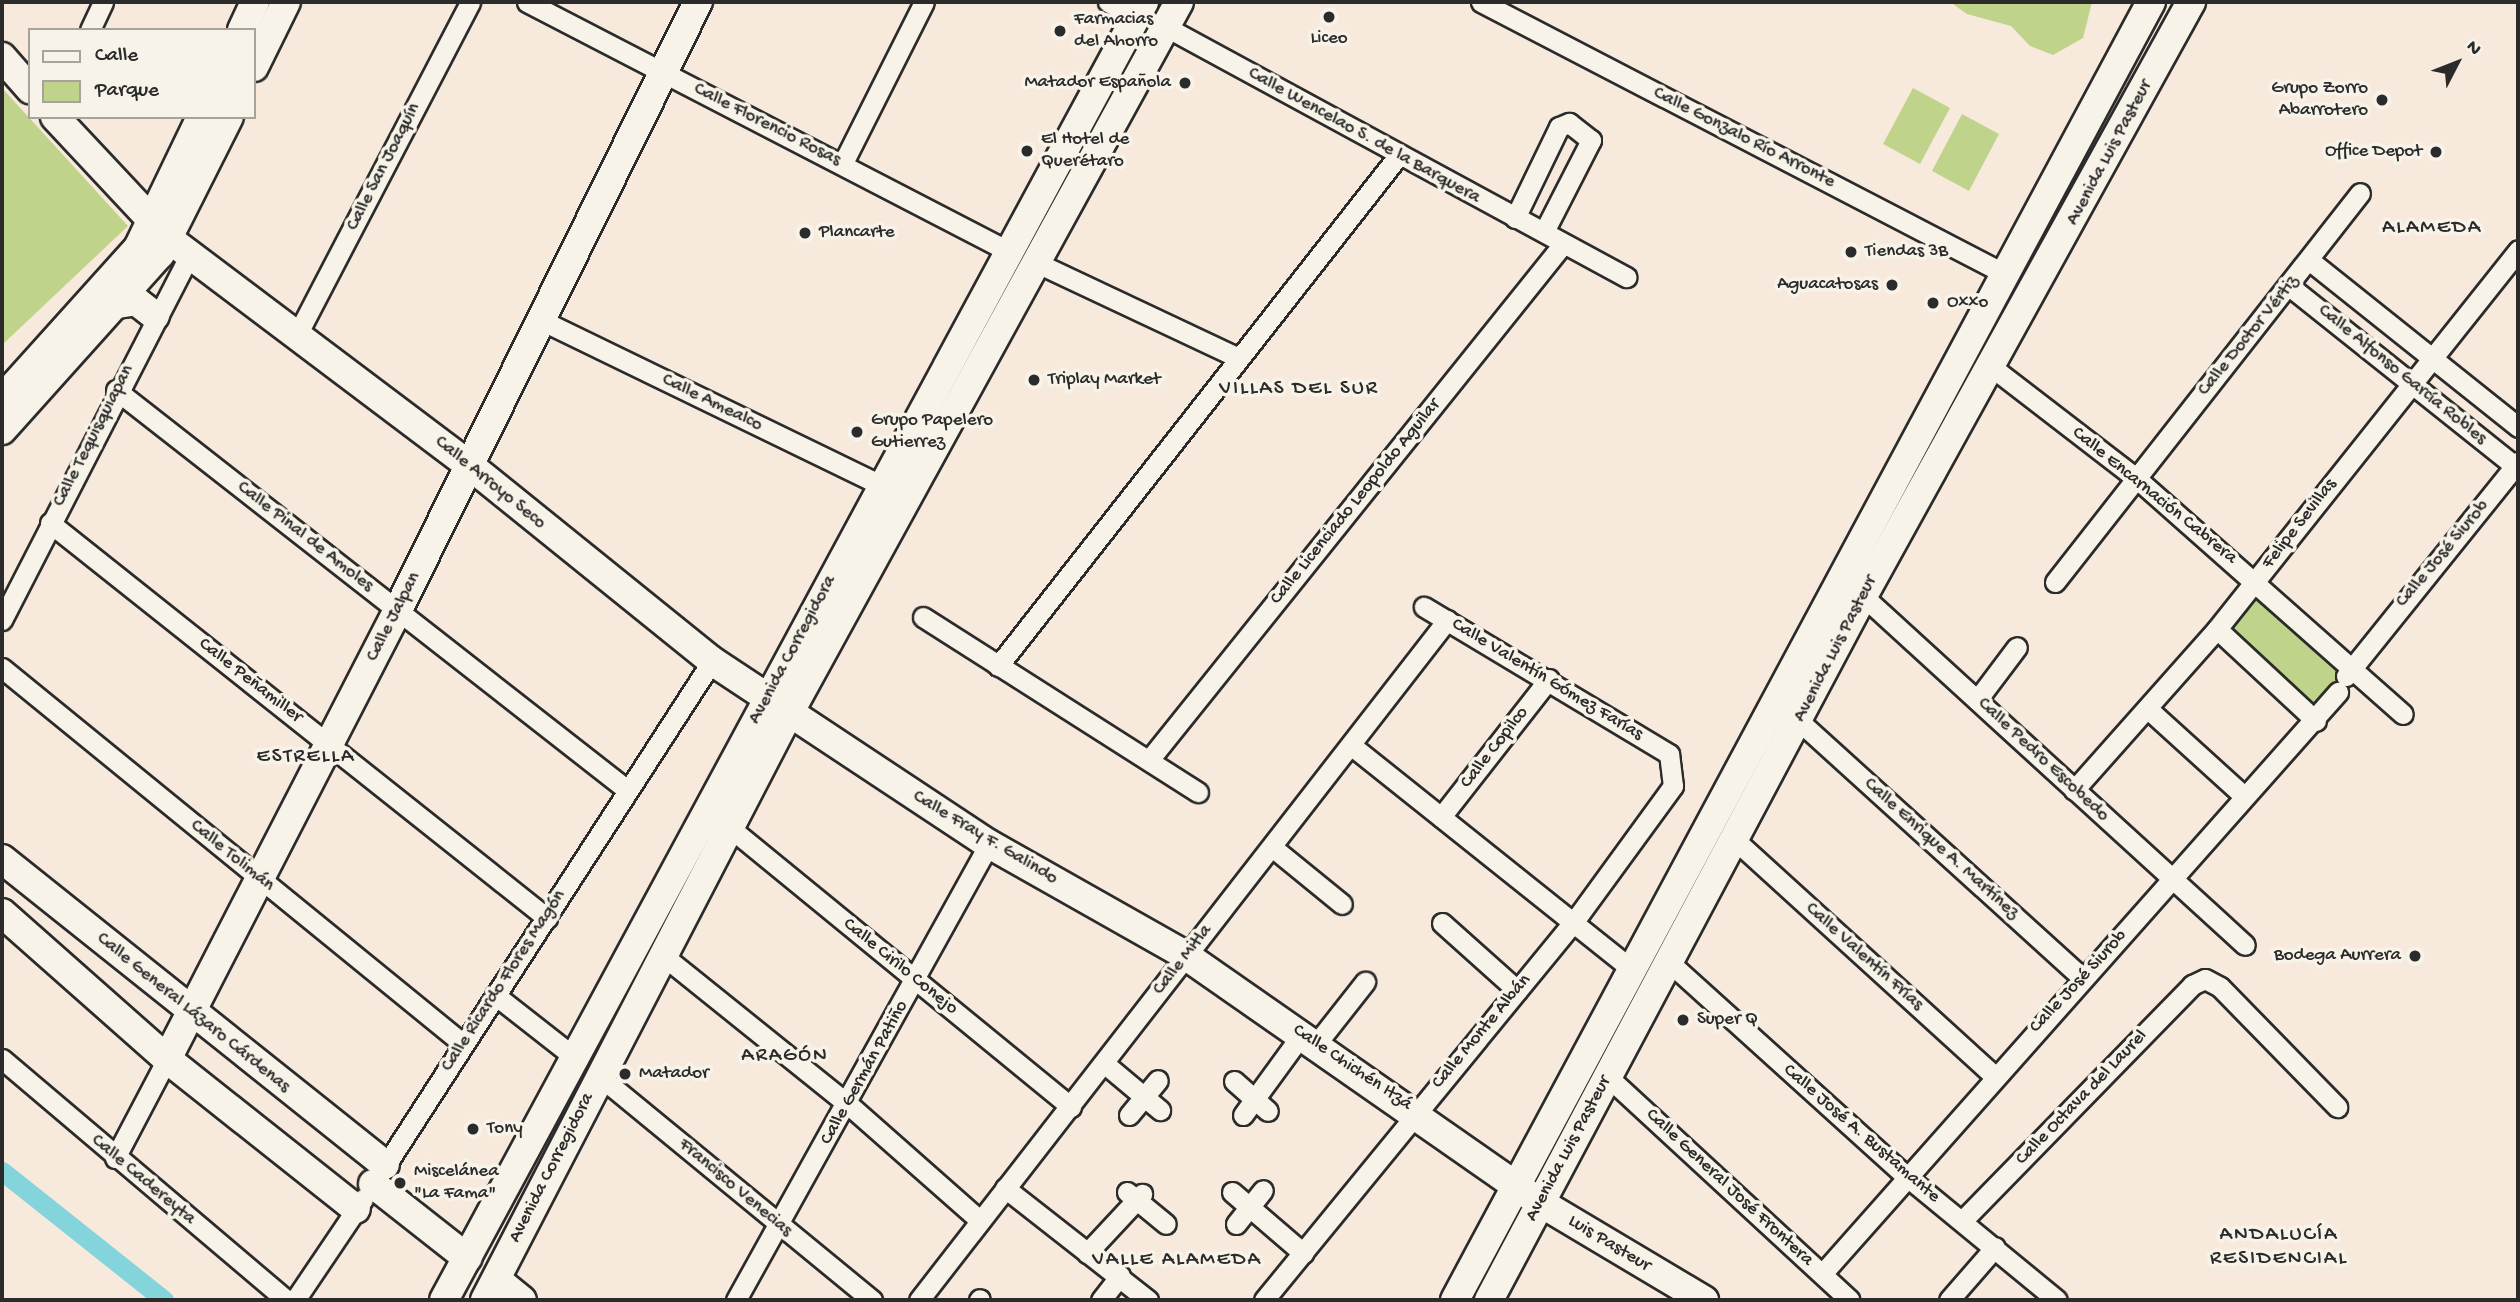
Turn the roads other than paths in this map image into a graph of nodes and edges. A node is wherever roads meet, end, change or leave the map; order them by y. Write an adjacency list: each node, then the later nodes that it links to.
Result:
1 (103, 2): 15 (street)
2 (255, 2): 16 (main road)
3 (286, 2): 18 (main road)
4 (470, 2): 41 (street, Calle San Joaquín)
5 (527, 2): 19 (street, Calle Florencio Rosas)
6 (698, 2): 19 (main road, Calle Jalpan)
7 (924, 2): 25 (street)
8 (1108, 2): 13 (street)
9 (1179, 2): 14 (main road, Avenida Corregidora)
10 (1481, 2): 35 (street, Calle Gonzalo Río Arronte)
11 (2151, 2): 35 (main road, Avenida Luis Pasteur)
12 (2191, 2): 44 (main road, Avenida Luis Pasteur)
13 (1140, 9): 31 (main road, Avenida Corregidora)
14 (1166, 27): 24 (street, Calle Wencelao S. de la Barquera); 34 (main road, Avenida Corregidora)
15 (91, 28)
16 (243, 28)
17 (2, 57): 20 (main road)
18 (256, 63)
19 (666, 73): 25 (street, Calle Florencio Rosas); 40 (main road, Calle Jalpan)
20 (28, 87)
21 (57, 119): 29 (main road, Calle Arroyo Seco)
22 (201, 119): 29 (main road)
23 (228, 119): 29 (main road)
24 (1398, 156): 27 (street, Calle Wencelao S. de la Barquera); 42 (street)
25 (842, 163): 31 (street, Calle Florencio Rosas)
26 (2360, 193): 33 (street, Calle Doctor Vértiz)
27 (1515, 218): 28 (street, Calle Wencelao S. de la Barquera); 28 (street)
28 (1544, 232): 30 (street, Calle Wencelao S. de la Barquera)
29 (171, 239): 38 (main road); 39 (street, Calle Tequisquiapan); 41 (main road, Calle Arroyo Seco); 47 (main road)
30 (1563, 244): 36 (street, Calle Wencelao S. de la Barquera); 81 (street, Calle Licenciado Leopoldo Aguilar)
31 (1006, 250): 53 (main road, Avenida Corregidora)
32 (2518, 250): 43 (street, Felipe Sevillas)
33 (2309, 260): 37 (street, Calle Doctor Vértiz); 43 (street, Calle Alfonso García Robles)
34 (1037, 263): 42 (street); 73 (main road, Avenida Corregidora)
35 (2007, 275): 54 (main road, Avenida Luis Pasteur)
36 (1626, 277)
37 (2288, 285): 45 (street, Calle Alfonso García Robles); 52 (street, Calle Doctor Vértiz)
38 (118, 304): 39 (main road); 49 (main road)
39 (155, 316): 46 (street, Calle Tequisquiapan)
40 (543, 321): 51 (main road, Calle Jalpan); 53 (street, Calle Amealco)
41 (298, 333): 51 (main road, Calle Arroyo Seco)
42 (1239, 358): 68 (street)
43 (2430, 358): 45 (street, Felipe Sevillas); 48 (street, Calle Alfonso García Robles)
44 (1993, 368): 52 (street, Calle Encarnación Cabrera); 54 (main road, Avenida Luis Pasteur)
45 (2411, 382): 50 (street, Calle Alfonso García Robles); 56 (street, Felipe Sevillas)
46 (116, 390): 55 (street, Calle Tequisquiapan); 61 (street, Calle Pinal de Amoles)
47 (2, 399)
48 (2518, 427)
49 (2, 430)
50 (2517, 464): 71 (street, Calle José Siurob)
51 (469, 465): 61 (main road, Calle Jalpan); 67 (main road, Calle Arroyo Seco)
52 (2136, 478): 56 (street, Calle Encarnación Cabrera); 57 (street, Calle Doctor Vértiz)
53 (881, 485): 73 (main road, Avenida Corregidora)
54 (1905, 492): 58 (main road, Avenida Luis Pasteur); 59 (main road, Avenida Luis Pasteur)
55 (50, 523): 63 (street, Calle Tequisquiapan); 78 (street, Calle Peñamiller)
56 (2256, 580): 65 (street, Felipe Sevillas); 71 (street, Calle Encarnación Cabrera)
57 (2055, 582)
58 (1833, 591): 59 (street); 103 (main road, Avenida Luis Pasteur)
59 (1863, 596): 72 (street, Calle Pedro Escobedo); 76 (main road, Avenida Luis Pasteur)
60 (1424, 607): 64 (street, Calle Valentín Gómez Farías)
61 (398, 610): 78 (main road, Calle Jalpan); 82 (street, Calle Pinal de Amoles)
62 (923, 617): 68 (street)
63 (2, 620)
64 (1447, 621): 70 (street, Calle Valentín Gómez Farías); 79 (street, Calle Mitla)
65 (2217, 629): 74 (street, Felipe Sevillas); 77 (street)
66 (2018, 647): 72 (street)
67 (712, 661): 73 (main road, Calle Arroyo Seco); 82 (street, Calle Ricardo Flores Magón)
68 (998, 666): 81 (street)
69 (2, 668): 92 (street, Calle Tolimán)
70 (1549, 678): 80 (street, Calle Valentín Gómez Farías); 86 (street, Calle Copilco)
71 (2344, 680): 75 (street, Calle Encarnación Cabrera); 77 (street, Calle José Siurob)
72 (1978, 700): 83 (street, Calle Pedro Escobedo)
73 (778, 706): 87 (main road, Avenida Corregidora); 89 (main road, Calle Fray F. Galindo); 115 (main road, Avenida Corregidora)
74 (2148, 709): 83 (street, Felipe Sevillas); 85 (street)
75 (2403, 713)
76 (1799, 721): 88 (main road, Avenida Luis Pasteur); 104 (street, Calle Enrique A. Martínez)
77 (2316, 721): 85 (street, Calle José Siurob)
78 (328, 743): 92 (main road, Calle Jalpan); 96 (street, Calle Peñamiller)
79 (1352, 746): 86 (street); 90 (street, Calle Mitla)
80 (1669, 754): 98 (street, Calle Monte Albán)
81 (1149, 760): 84 (street)
82 (626, 789): 96 (street, Calle Ricardo Flores Magón)
83 (2074, 790): 93 (street, Calle Pedro Escobedo)
84 (1198, 792)
85 (2244, 795): 93 (street, Calle José Siurob)
86 (1441, 817): 98 (street)
87 (729, 827): 100 (main road, Avenida Corregidora); 105 (street, Calle Cirilo Conejo)
88 (1735, 840): 102 (main road, Avenida Luis Pasteur); 116 (street, Calle Valentín Frías)
89 (989, 844): 101 (main road, Calle Fray F. Galindo); 105 (street, Calle Germán Patiño)
90 (1272, 847): 94 (street); 101 (street, Calle Mitla)
91 (2, 859): 109 (main road, Calle General Lázaro Cárdenas)
92 (261, 879): 109 (main road, Calle Jalpan); 111 (street, Calle Tolimán)
93 (2173, 880): 99 (street, Calle Pedro Escobedo); 104 (street, Calle José Siurob)
94 (1342, 904)
95 (2, 913): 113 (main road)
96 (547, 918): 108 (street, Calle Ricardo Flores Magón)
97 (1442, 923): 107 (street)
98 (1573, 923): 103 (street); 107 (street, Calle Monte Albán)
99 (2245, 945)
100 (662, 954): 115 (main road, Avenida Corregidora); 121 (street)
101 (1185, 955): 110 (main road, Calle Chichén Itzá); 114 (street, Calle Mitla)
102 (1670, 962): 117 (main road, Avenida Luis Pasteur); 131 (street, Calle José A. Bustamante)
103 (1630, 968): 132 (main road, Avenida Luis Pasteur)
104 (2082, 978): 116 (street, Calle José Siurob)
105 (916, 980): 121 (street, Calle Germán Patiño); 123 (street, Calle Cirilo Conejo)
106 (1365, 982): 110 (street)
107 (1517, 990): 126 (street, Calle Monte Albán)
108 (495, 995): 111 (street, Calle Ricardo Flores Magón); 115 (street, Francisco Venecias)
109 (191, 1010): 113 (main road, Calle Jalpan); 130 (main road, Calle General Lázaro Cárdenas)
110 (1309, 1038): 122 (street); 126 (main road, Calle Chichén Itzá)
111 (462, 1043): 130 (street, Calle Ricardo Flores Magón)
112 (2, 1059): 129 (street, Calle Cadereyta)
113 (167, 1059): 129 (street, Calle Jalpan); 138 (main road)
114 (1105, 1064): 120 (street); 123 (street, Calle Mitla)
115 (588, 1067): 141 (street, Francisco Venecias); 147 (main road, Avenida Corregidora); 150 (main road, Avenida Corregidora)
116 (1993, 1074): 131 (street, Calle José Siurob)
117 (1607, 1076): 136 (main road, Avenida Luis Pasteur); 148 (street, Calle General José Frontera)
118 (1158, 1080): 120 (street)
119 (1234, 1081): 122 (street)
120 (1144, 1098): 125 (street); 127 (street)
121 (849, 1105): 139 (street); 141 (street, Calle Germán Patiño)
122 (1261, 1105): 128 (street)
123 (1071, 1107): 133 (street, Calle Mitla)
124 (2337, 1107): 140 (street, Calle Octava del Laurel)
125 (1160, 1110)
126 (1416, 1111): 132 (main road, Calle Chichén Itzá); 146 (street, Calle Monte Albán)
127 (1129, 1115)
128 (1243, 1115)
129 (115, 1158): 152 (street, Calle Cadereyta)
130 (379, 1174): 138 (street, Calle Ricardo Flores Magón); 147 (main road, Calle General Lázaro Cárdenas)
131 (1906, 1176): 140 (street, Calle José A. Bustamante); 148 (street, Calle José Siurob)
132 (1518, 1183): 136 (main road, Luis Pasteur); 161 (main road, Avenida Luis Pasteur)
133 (1005, 1188): 139 (street, Calle Mitla); 145 (street)
134 (1263, 1190): 137 (street)
135 (1232, 1192): 137 (street)
136 (1541, 1203): 162 (main road, Avenida Luis Pasteur); 163 (main road, Luis Pasteur)
137 (1249, 1208): 143 (street); 146 (street)
138 (356, 1209): 153 (street, Calle Ricardo Flores Magón)
139 (977, 1218): 151 (street, Calle Mitla)
140 (1962, 1221): 144 (street, Calle José A. Bustamante)
141 (779, 1224): 156 (street, Calle Germán Patiño); 157 (street, Francisco Venecias)
142 (1166, 1224): 145 (street)
143 (1236, 1224)
144 (1995, 1247): 165 (street); 166 (street, Calle José A. Bustamante)
145 (1087, 1253): 149 (street)
146 (1303, 1253): 160 (street, Calle Monte Albán)
147 (467, 1258): 154 (main road, Avenida Corregidora)
148 (1822, 1274): 164 (street, Calle General José Frontera)
149 (1120, 1276): 158 (street); 159 (street)
150 (491, 1290): 155 (main road)
151 (929, 1297)
152 (286, 1300)
153 (295, 1300)
154 (444, 1300)
155 (522, 1300)
156 (736, 1300)
157 (872, 1300)
158 (1101, 1300)
159 (1148, 1300)
160 (1264, 1300)
161 (1455, 1300)
162 (1489, 1300)
163 (1704, 1300)
164 (1850, 1300)
165 (1950, 1300)
166 (2057, 1300)

